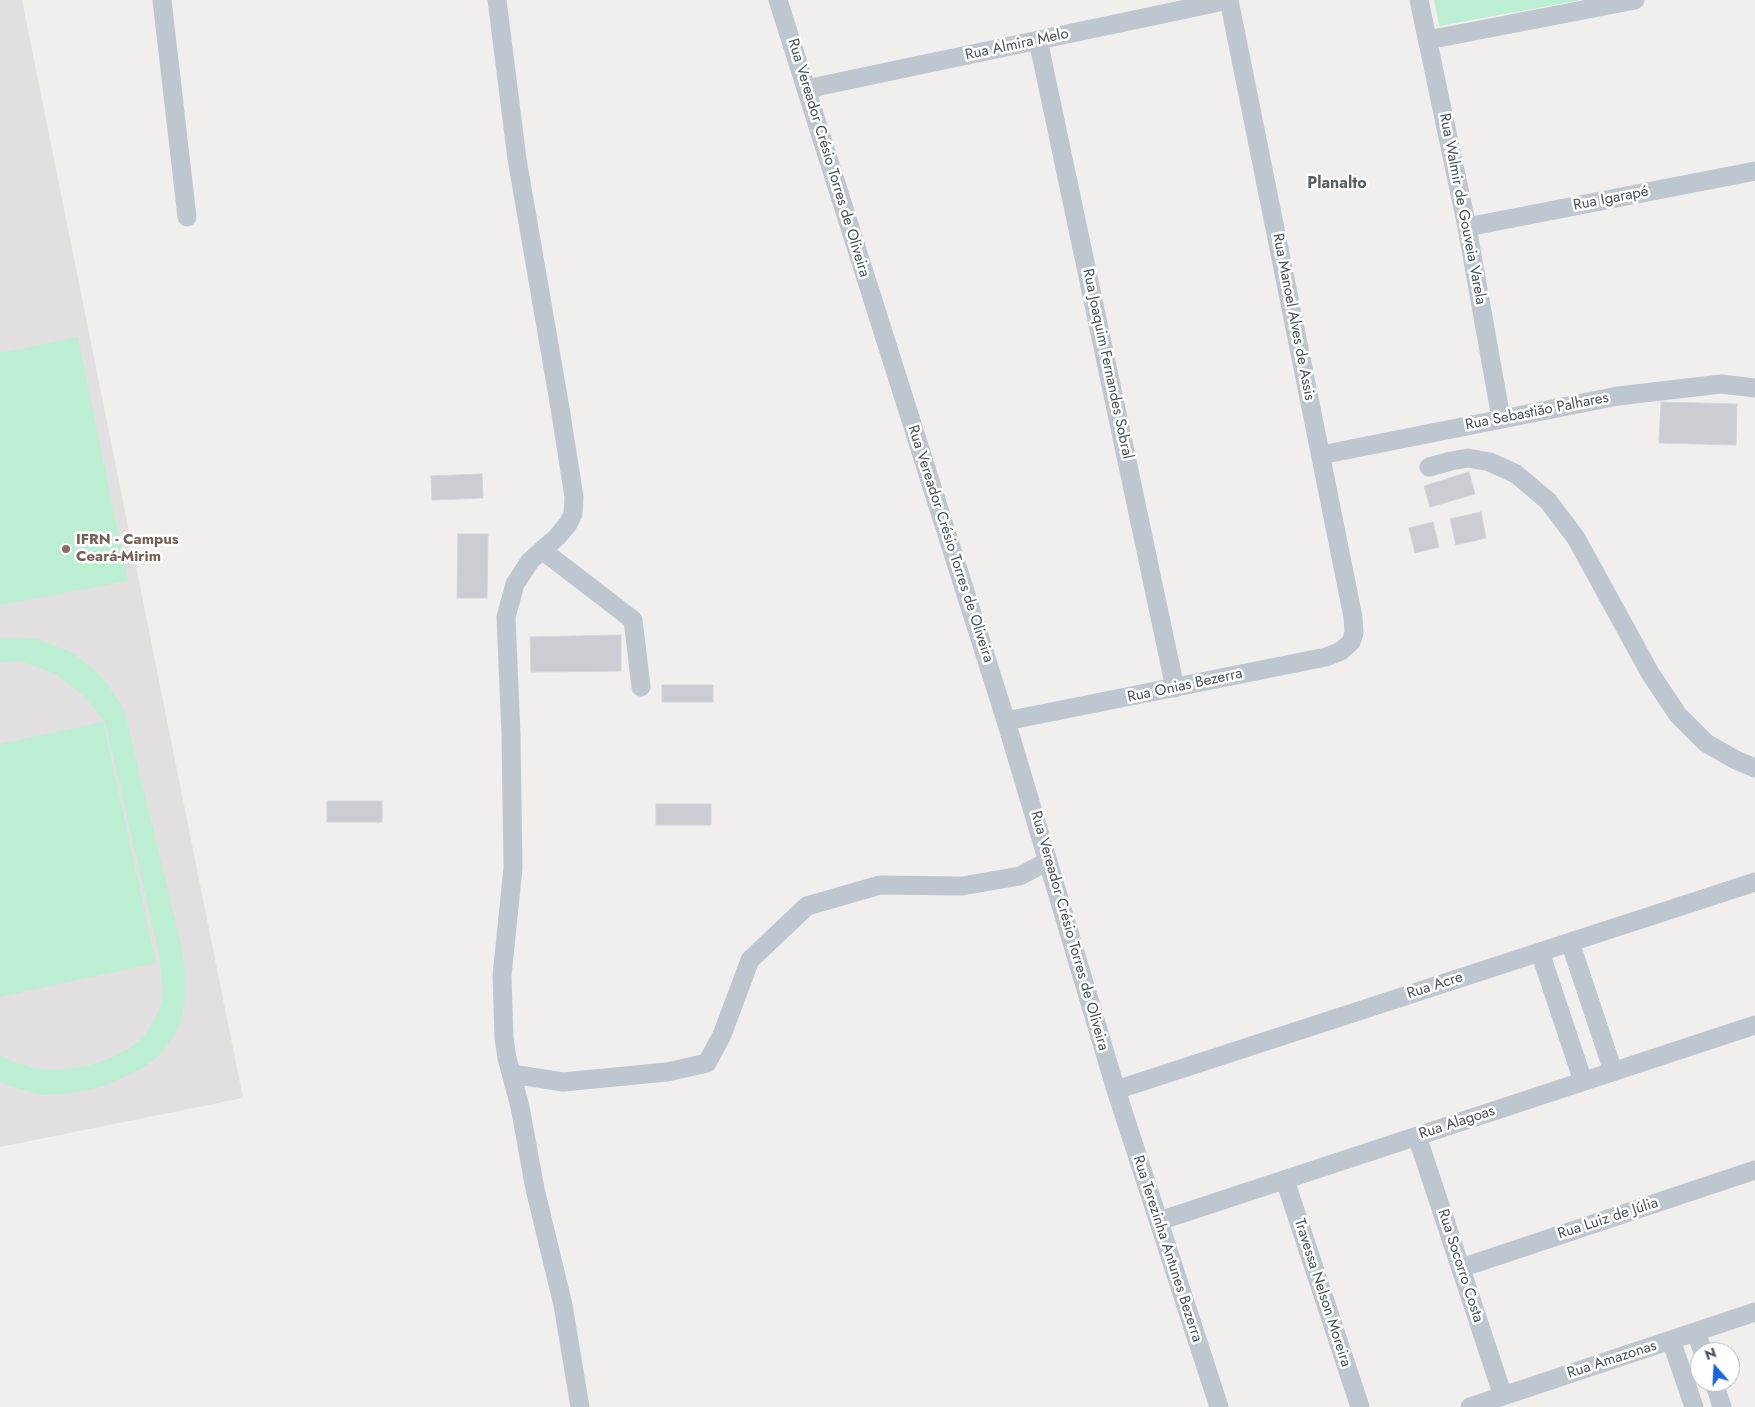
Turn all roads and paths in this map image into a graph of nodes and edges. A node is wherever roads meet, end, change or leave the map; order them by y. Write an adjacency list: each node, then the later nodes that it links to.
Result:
1 (162, 0): 11 (street)
2 (497, 0): 17 (street)
3 (778, 0): 9 (street, Rua Vereador Crésio Torres de Oliveira)
4 (1229, 0): 7 (street, Rua Almira Melo); 15 (street, Rua Manoel Alves de Assis)
5 (1419, 0): 8 (street, Rua Walmir de Gouveia Varela)
6 (1635, 0): 8 (street)
7 (1038, 40): 9 (street, Rua Almira Melo); 20 (street, Rua Joaquim Fernandes Sobral)
8 (1428, 40): 12 (street, Rua Walmir de Gouveia Varela)
9 (806, 89): 21 (street, Rua Vereador Crésio Torres de Oliveira)
10 (1755, 171): 12 (street, Rua Igarapé)
11 (188, 217)
12 (1467, 228): 14 (street, Rua Walmir de Gouveia Varela)
13 (1755, 388): 14 (street, Rua Sebastião Palhares)
14 (1501, 418): 15 (street, Rua Sebastião Palhares)
15 (1321, 455): 18 (street, Rua Manoel Alves de Assis)
16 (1429, 467): 22 (street)
17 (542, 550): 19 (street); 29 (street)
18 (1354, 633): 20 (street, Rua Onias Bezerra)
19 (641, 687)
20 (1175, 688): 21 (street, Rua Onias Bezerra)
21 (1006, 721): 23 (street, Rua Vereador Crésio Torres de Oliveira)
22 (1755, 768)
23 (1048, 861): 29 (street); 31 (street, Rua Vereador Crésio Torres de Oliveira)
24 (1755, 882): 25 (street, Rua Acre)
25 (1570, 942): 26 (street, Rua Acre); 28 (street)
26 (1540, 952): 30 (street); 31 (street, Rua Acre)
27 (1755, 1025): 28 (street, Rua Alagoas)
28 (1613, 1071): 30 (street, Rua Alagoas)
29 (512, 1074): 43 (street)
30 (1583, 1081): 32 (street, Rua Alagoas)
31 (1116, 1090): 35 (street, Rua Terezinha Antunes Bezerra)
32 (1417, 1136): 34 (street, Rua Alagoas); 36 (street, Rua Socorro Costa)
33 (1755, 1170): 36 (street, Rua Luiz de Júlia)
34 (1285, 1180): 35 (street, Rua Alagoas); 45 (street, Travessa Nelson Moreira)
35 (1159, 1221): 44 (street, Rua Terezinha Antunes Bezerra)
36 (1461, 1268): 42 (street, Rua Socorro Costa)
37 (1755, 1312): 38 (street, Rua Amazonas)
38 (1696, 1332): 39 (street, Rua Amazonas); 40 (street)
39 (1671, 1340): 42 (street, Rua Amazonas); 47 (street)
40 (1700, 1342)
41 (1717, 1392): 48 (street)
42 (1503, 1396): 46 (street, Rua Amazonas)
43 (580, 1407)
44 (1219, 1407)
45 (1360, 1407)
46 (1470, 1407)
47 (1694, 1407)
48 (1722, 1407)

